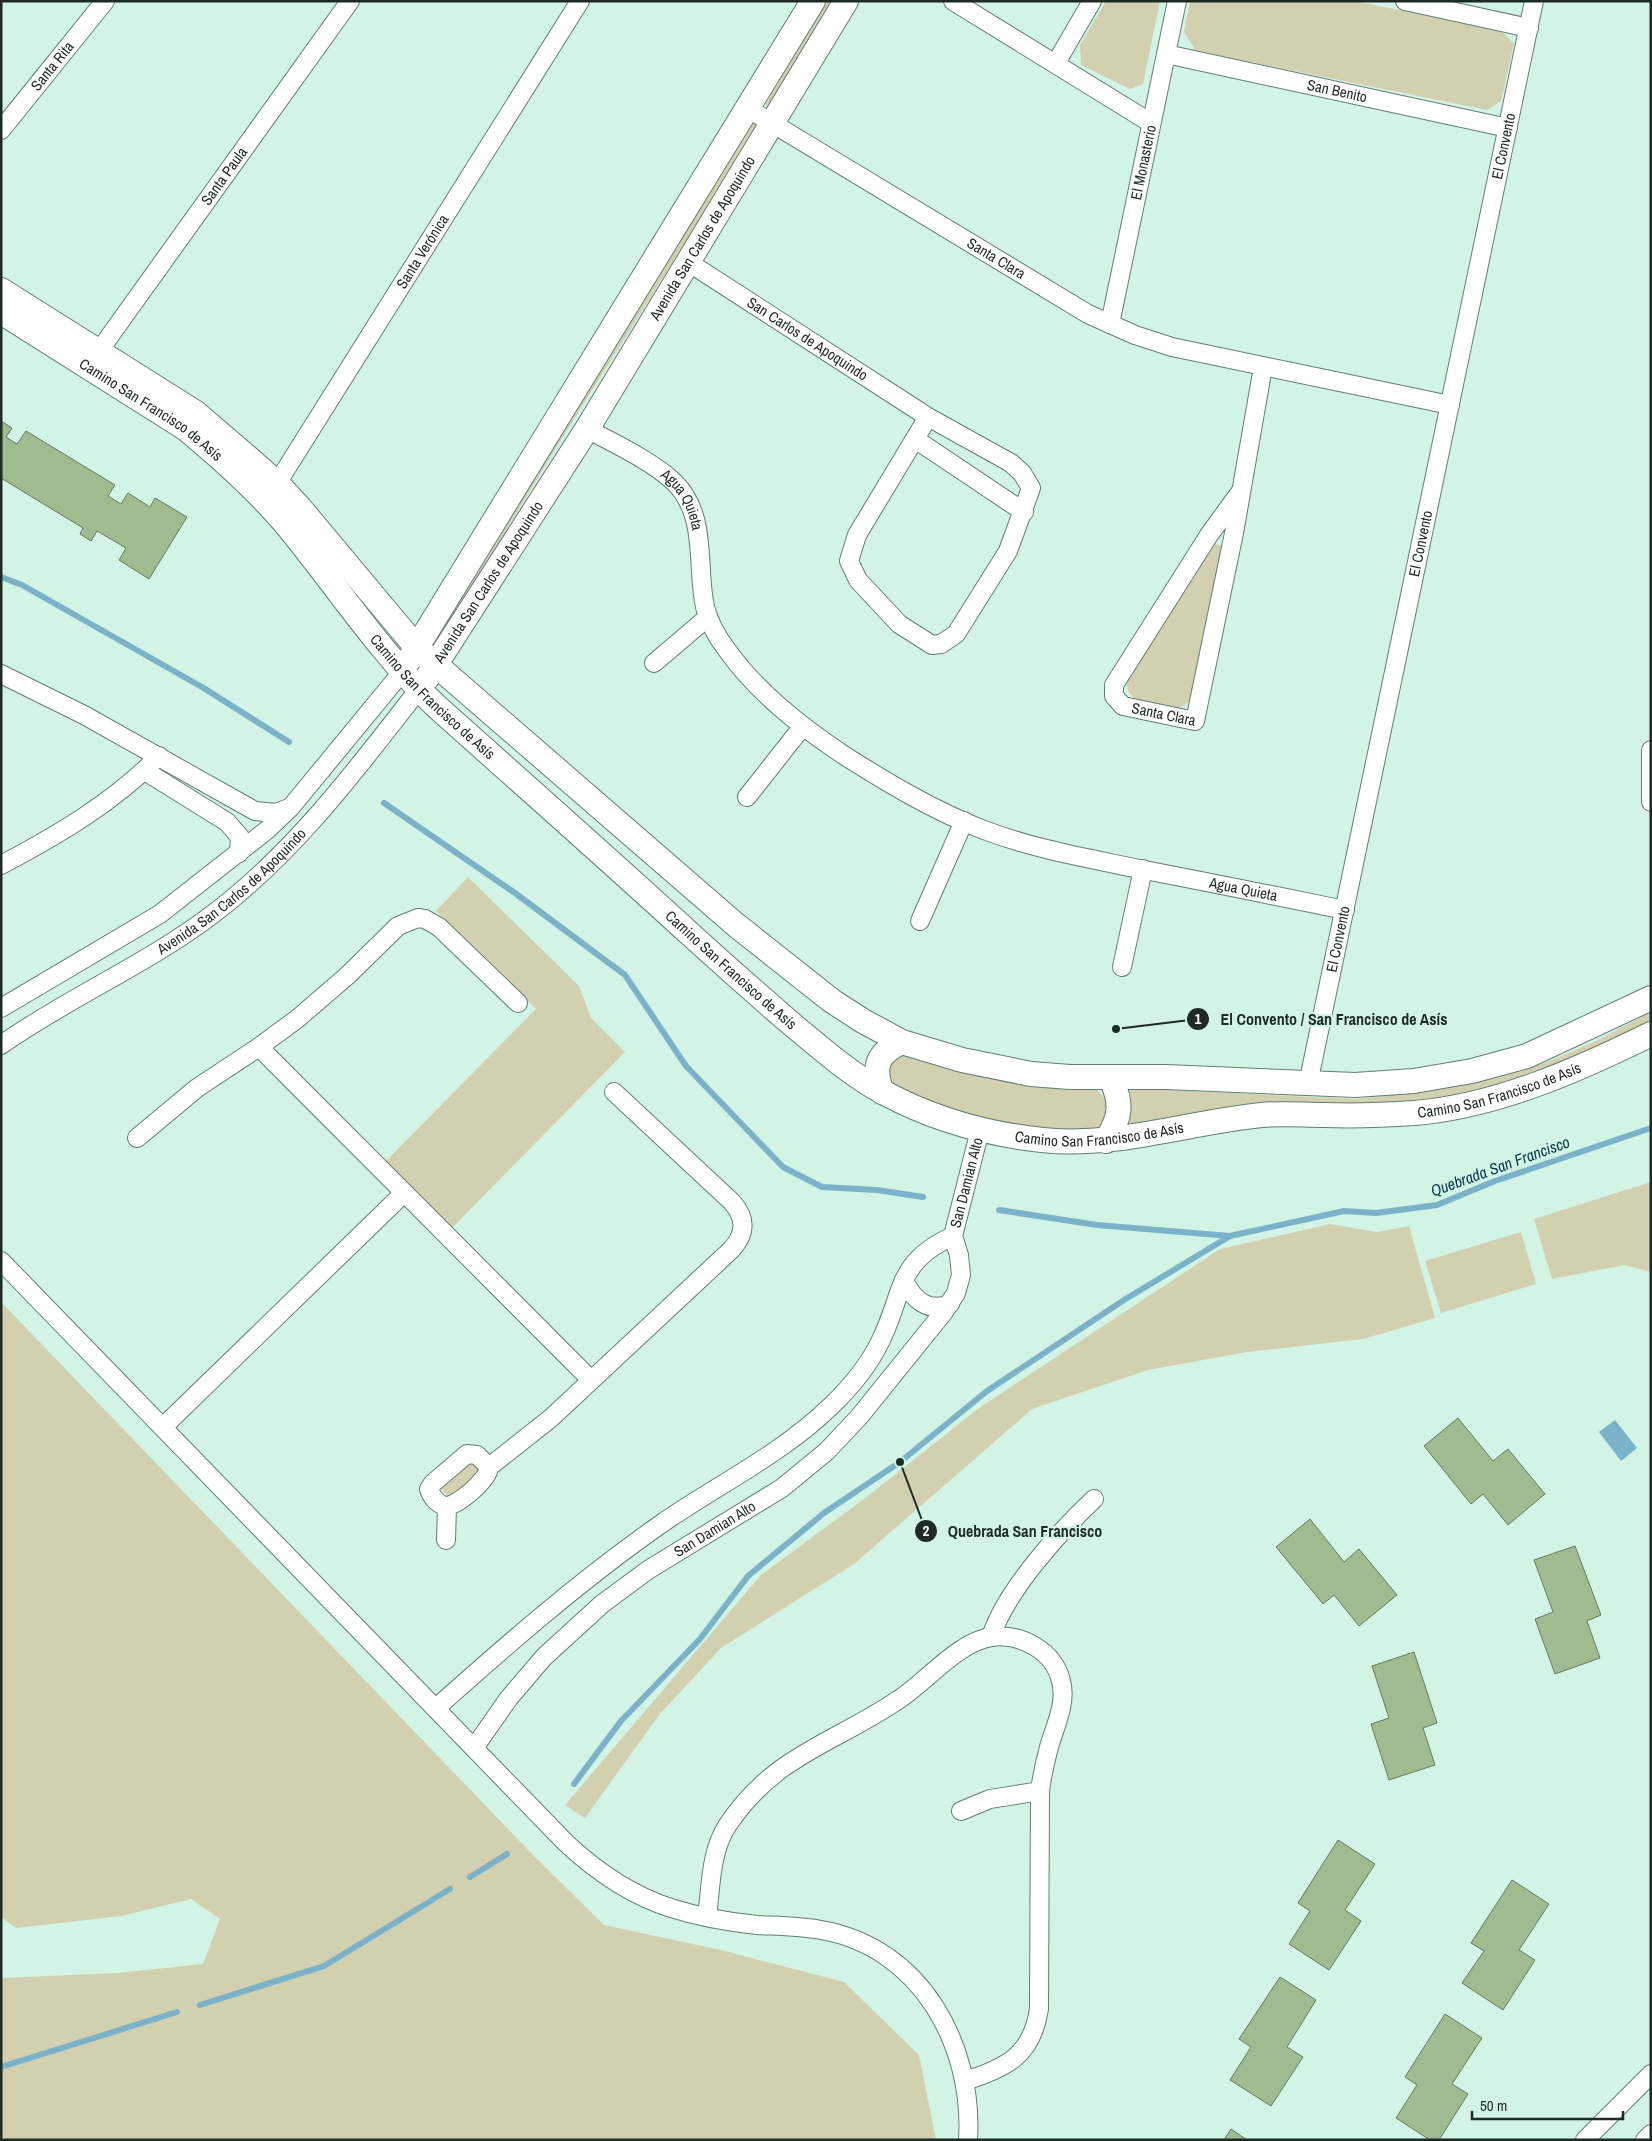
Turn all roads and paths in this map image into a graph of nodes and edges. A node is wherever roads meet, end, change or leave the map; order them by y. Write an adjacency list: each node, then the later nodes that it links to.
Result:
1 (105, 1): 18 (street, Santa Rita)
2 (350, 1): 23 (street, Santa Paula)
3 (580, 1): 30 (street, Santa Verónica)
4 (813, 1): 14 (main road, Avenida San Carlos de Apoquindo)
5 (846, 1): 15 (main road, Avenida San Carlos de Apoquindo)
6 (953, 1): 13 (street)
7 (1092, 1): 13 (street)
8 (1177, 1): 12 (street, El Monasterio)
9 (1405, 1): 11 (street)
10 (1534, 1): 11 (street, El Convento)
11 (1529, 28): 17 (street, El Convento)
12 (1166, 54): 16 (street, El Monasterio); 17 (street, San Benito)
13 (1056, 63): 16 (street)
14 (747, 108): 15 (street, Santa Clara); 33 (main road, Avenida San Carlos de Apoquindo)
15 (772, 123): 19 (main road, Avenida San Carlos de Apoquindo); 22 (street, Santa Clara)
16 (1151, 123): 22 (street, El Monasterio)
17 (1508, 128): 25 (street, El Convento)
18 (1, 130)
19 (688, 262): 26 (street, San Carlos de Apoquindo); 27 (main road, Avenida San Carlos de Apoquindo)
20 (1, 290): 23 (main road, Camino San Francisco de Asís)
21 (1, 312): 30 (main road, Camino San Francisco de Asís)
22 (1110, 324): 24 (street, Santa Clara)
23 (99, 351): 30 (main road, Camino San Francisco de Asís)
24 (1263, 367): 25 (street, Santa Clara); 29 (street, Santa Clara)
25 (1450, 405): 51 (street, El Convento)
26 (928, 417): 28 (street, San Carlos de Apoquindo); 31 (street, San Carlos de Apoquindo)
27 (587, 429): 32 (street, Agua Quieta); 35 (main road, Avenida San Carlos de Apoquindo)
28 (915, 439): 31 (street); 31 (street, San Carlos de Apoquindo)
29 (1241, 491): 29 (street, Santa Clara)
30 (272, 493): 33 (main road, Camino San Francisco de Asís); 36 (main road, Camino San Francisco de Asís)
31 (1024, 512)
32 (708, 617): 34 (street); 39 (street, Agua Quieta)
33 (417, 648): 35 (main road, Camino San Francisco de Asís); 36 (main road, Avenida San Carlos de Apoquindo)
34 (654, 663)
35 (436, 666): 38 (main road, Avenida San Carlos de Apoquindo); 50 (main road, Camino San Francisco de Asís)
36 (402, 672): 38 (main road, Camino San Francisco de Asís); 45 (street, Avenida San Carlos de Apoquindo)
37 (1, 674): 41 (street)
38 (419, 689): 53 (main road, Camino San Francisco de Asís); 60 (street, Avenida San Carlos de Apoquindo)
39 (803, 726): 43 (street); 46 (street, Agua Quieta)
40 (1651, 750): 44 (street)
41 (159, 756): 42 (street); 45 (street)
42 (144, 771): 47 (street); 48 (street)
43 (747, 797)
44 (1651, 802)
45 (291, 807): 47 (street, Avenida San Carlos de Apoquindo)
46 (964, 821): 49 (street, Agua Quieta); 52 (street)
47 (239, 853): 57 (street, Avenida San Carlos de Apoquindo)
48 (1, 864)
49 (1143, 869): 51 (street, Agua Quieta); 54 (street)
50 (702, 896): 53 (main road); 59 (main road, Camino San Francisco de Asís)
51 (1345, 910): 63 (street, El Convento)
52 (920, 921)
53 (681, 926): 65 (main road, Camino San Francisco de Asís)
54 (1122, 968)
55 (1651, 998): 63 (main road, Camino San Francisco de Asís)
56 (518, 1003): 61 (street)
57 (1, 1008)
58 (1651, 1034): 68 (main road, Camino San Francisco de Asís)
59 (902, 1042): 62 (main road, Camino San Francisco de Asís); 65 (main road)
60 (1, 1045)
61 (259, 1047): 67 (street); 69 (street)
62 (1110, 1077): 63 (main road, Camino San Francisco de Asís); 68 (main road)
63 (1308, 1084)
64 (614, 1092): 74 (street)
65 (882, 1092): 66 (main road, Camino San Francisco de Asís)
66 (980, 1130): 68 (main road, Camino San Francisco de Asís); 70 (street, San Damian Alto)
67 (137, 1138)
68 (1106, 1141)
69 (404, 1193): 74 (street); 75 (street)
70 (953, 1236): 72 (street, San Damian Alto); 73 (street, San Damian Alto)
71 (1, 1261): 75 (street)
72 (904, 1280): 73 (street); 81 (street, San Damian Alto)
73 (950, 1304): 82 (street, San Damian Alto)
74 (591, 1380): 76 (street)
75 (164, 1426): 81 (street)
76 (489, 1467): 78 (street); 78 (street)
77 (1094, 1499): 80 (street)
78 (447, 1507): 79 (street)
79 (446, 1540)
80 (991, 1637): 83 (street); 85 (street)
81 (436, 1708): 82 (street)
82 (474, 1748): 85 (street)
83 (1040, 1791): 84 (street); 87 (street)
84 (960, 1811)
85 (707, 1917): 87 (street)
86 (1651, 2074): 90 (street)
87 (966, 2081): 89 (street)
88 (1651, 2134): 91 (street)
89 (968, 2140)
90 (1585, 2140)
91 (1645, 2140)

